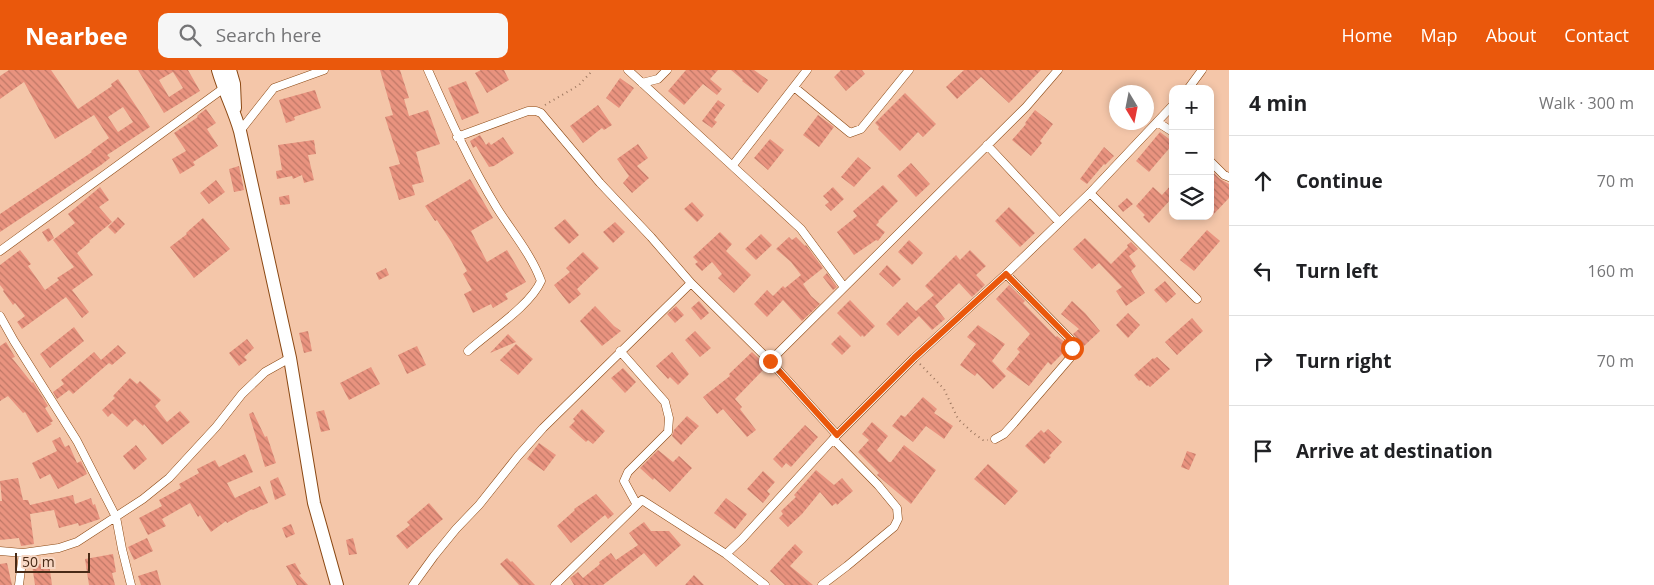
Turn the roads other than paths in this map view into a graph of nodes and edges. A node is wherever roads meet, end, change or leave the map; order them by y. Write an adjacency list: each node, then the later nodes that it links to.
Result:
1 (218, 70): 14 (main road)
2 (230, 70): 16 (main road)
3 (324, 70): 19 (street)
4 (428, 70): 20 (street)
5 (628, 70): 11 (street)
6 (667, 70): 11 (street)
7 (807, 70): 13 (street)
8 (910, 70): 13 (street)
9 (1058, 70): 21 (street)
10 (1202, 70): 12 (street)
11 (642, 83): 22 (street)
12 (1191, 85)
13 (794, 87): 22 (street)
14 (224, 88): 16 (main road); 27 (street)
15 (1169, 110): 17 (street)
16 (235, 113): 19 (main road)
17 (1157, 122): 18 (street); 25 (street)
18 (1170, 130)
19 (240, 131): 35 (main road)
20 (457, 137): 29 (street); 33 (street)
21 (987, 145): 26 (street); 30 (street)
22 (733, 165): 30 (street)
23 (1214, 165): 24 (street)
24 (1229, 178)
25 (1090, 193): 26 (street); 31 (street)
26 (1059, 222): 28 (street)
27 (0, 251)
28 (1006, 274): 37 (street); 38 (street)
29 (690, 283): 34 (street); 36 (street)
30 (844, 287): 36 (street)
31 (1197, 299)
32 (0, 316): 40 (street)
33 (468, 351)
34 (620, 351): 39 (street); 47 (street)
35 (290, 358): 40 (street); 46 (main road)
36 (770, 361): 37 (street)
37 (835, 437): 43 (street); 50 (street)
38 (995, 439)
39 (637, 505): 43 (street); 48 (street)
40 (116, 517): 42 (street); 45 (street)
41 (0, 551): 42 (street)
42 (23, 553): 44 (street)
43 (726, 554): 49 (street)
44 (19, 585)
45 (130, 585)
46 (337, 585)
47 (413, 585)
48 (555, 585)
49 (765, 585)
50 (822, 585)

